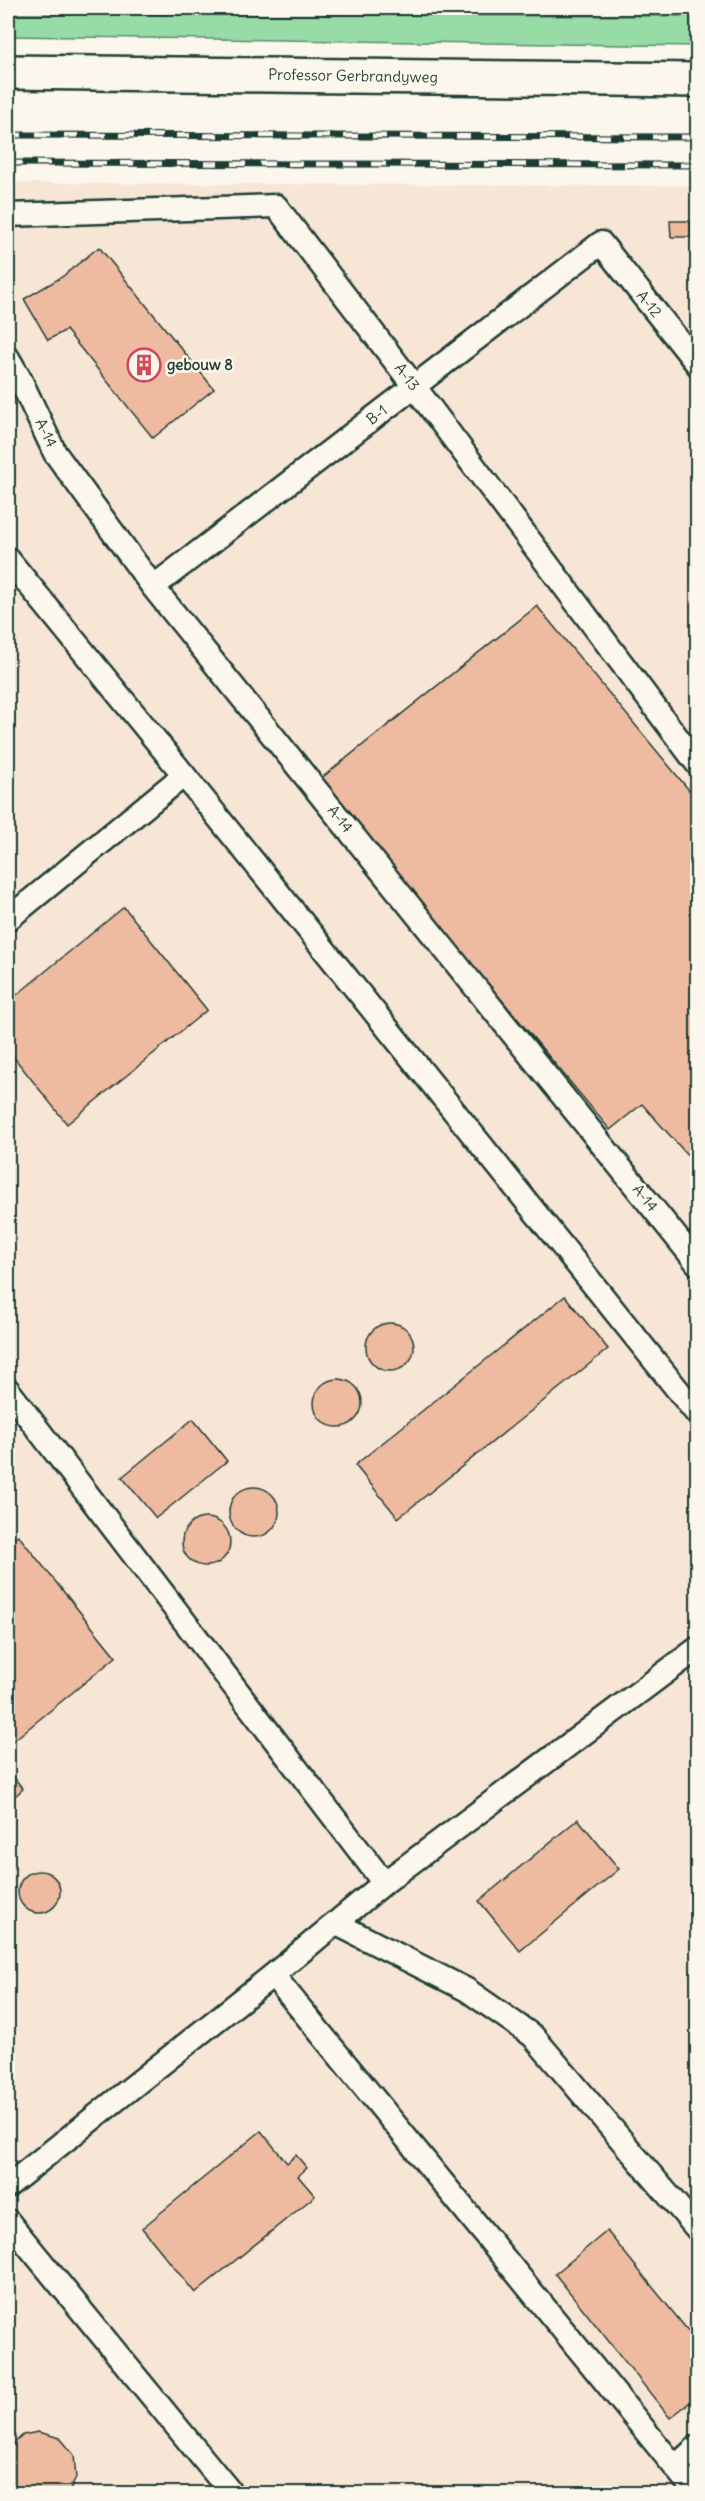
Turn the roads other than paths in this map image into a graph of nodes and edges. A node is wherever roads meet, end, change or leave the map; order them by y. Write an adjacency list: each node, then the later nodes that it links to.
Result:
1 (8, 72): 2 (street, Professor Gerbrandyweg)
2 (698, 80)
3 (8, 215): 7 (lane, A-13)
4 (601, 243): 6 (lane, A-12); 7 (lane, B-1)
5 (8, 358): 9 (lane, A-14)
6 (698, 365)
7 (414, 386): 9 (lane, B-1); 10 (lane, A-13)
8 (8, 559): 11 (lane)
9 (153, 587): 13 (lane, A-14)
10 (698, 765)
11 (184, 775): 12 (lane); 15 (lane)
12 (8, 919)
13 (698, 1264)
14 (8, 1390): 17 (lane)
15 (698, 1414)
16 (698, 1648): 17 (lane)
17 (384, 1883): 18 (lane)
18 (335, 1923): 19 (lane); 22 (lane)
19 (273, 1975): 20 (lane); 24 (lane)
20 (8, 2186)
21 (8, 2221): 25 (lane)
22 (698, 2230)
23 (698, 2446): 24 (lane)
24 (675, 2467): 26 (lane)
25 (232, 2493)
26 (696, 2493)

